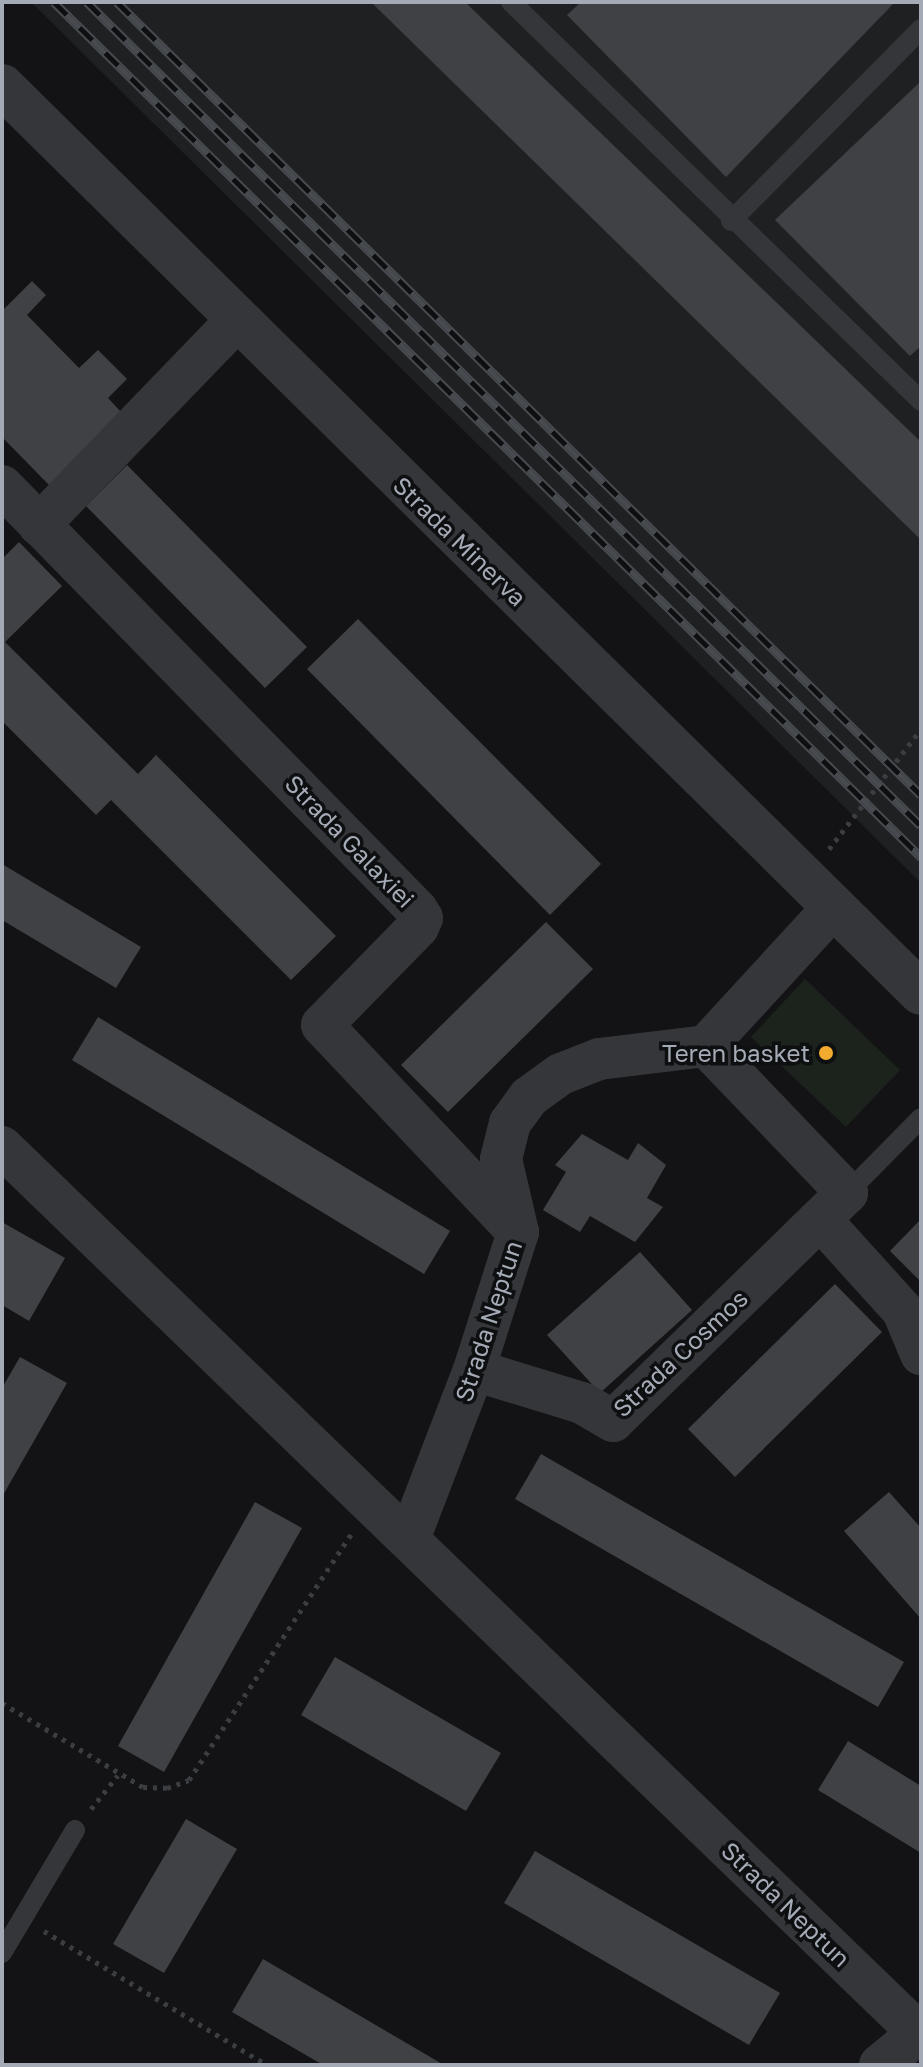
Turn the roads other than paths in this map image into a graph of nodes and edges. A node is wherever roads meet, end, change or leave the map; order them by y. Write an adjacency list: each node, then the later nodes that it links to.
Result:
1 (517, 4): 4 (lane)
2 (921, 29): 4 (lane)
3 (2, 86): 5 (street, Strada Minerva)
4 (731, 221): 6 (lane)
5 (236, 321): 7 (street, Strada Galaxiei); 8 (street, Strada Minerva)
6 (921, 401)
7 (16, 510): 14 (street, Strada Galaxiei)
8 (834, 907): 9 (street, Strada Minerva); 10 (street)
9 (921, 993)
10 (706, 1046): 13 (street); 14 (street, Strada Neptun)
11 (921, 1118): 13 (lane)
12 (2, 1147): 17 (street, Strada Neptun)
13 (834, 1206): 15 (street); 16 (street, Strada Cosmos)
14 (518, 1232): 16 (street, Strada Neptun)
15 (921, 1354)
16 (474, 1370): 17 (street, Strada Neptun)
17 (409, 1539): 20 (street, Strada Neptun)
18 (75, 1830): 19 (lane)
19 (2, 1953)
20 (920, 2034): 21 (street)
21 (880, 2065)

